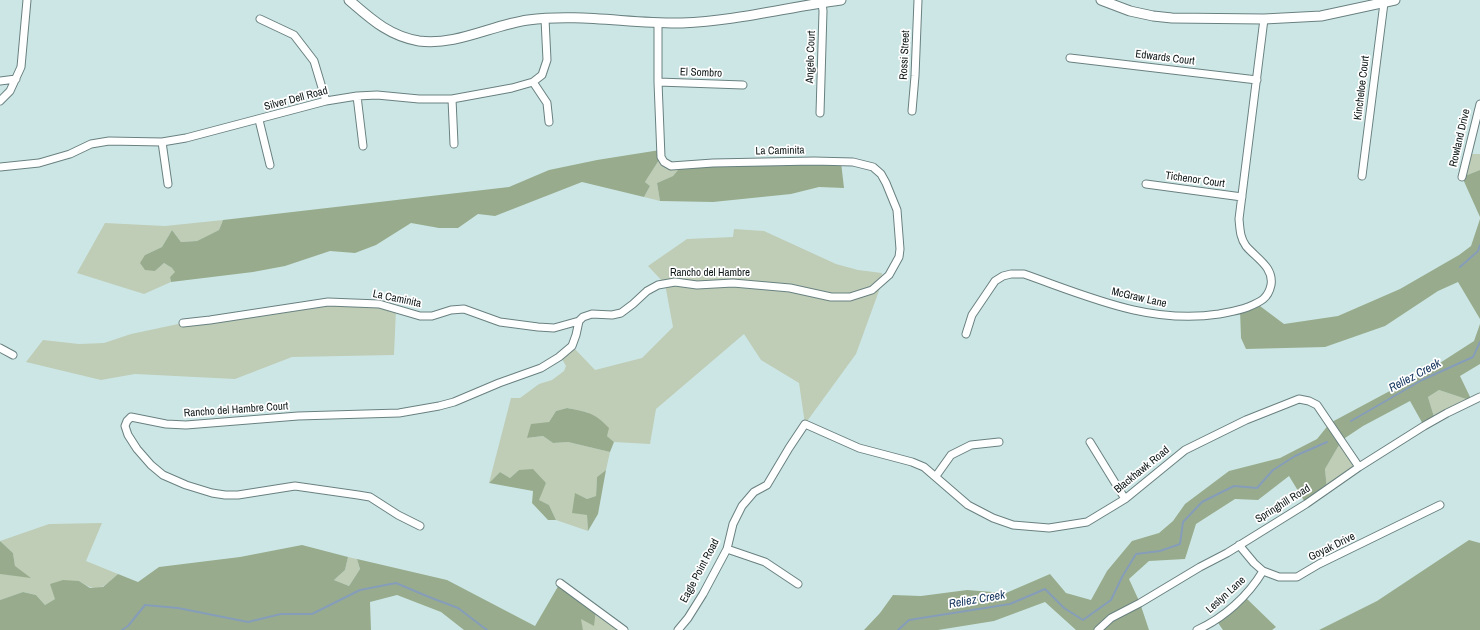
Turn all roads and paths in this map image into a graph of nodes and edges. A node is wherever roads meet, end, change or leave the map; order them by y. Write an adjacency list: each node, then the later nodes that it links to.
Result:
1 (27, 0): 14 (street)
2 (349, 0): 10 (main road)
3 (841, 0): 7 (main road)
4 (918, 0): 25 (street, Rossi Street)
5 (1100, 0): 11 (main road)
6 (1395, 0): 8 (main road)
7 (822, 3): 12 (main road); 26 (street, Angelo Court)
8 (1384, 3): 11 (main road); 34 (street, Kincheloe Court)
9 (260, 19): 23 (street)
10 (545, 19): 12 (main road); 17 (street)
11 (1264, 19): 15 (street, McGraw Lane)
12 (658, 23): 18 (street, La Caminita)
13 (1070, 58): 15 (street, Edwards Court)
14 (16, 79): 16 (street); 22 (street)
15 (1257, 80): 38 (street, McGraw Lane)
16 (0, 81)
17 (533, 82): 21 (street, Silver Dell Road); 28 (street)
18 (658, 82): 19 (street, El Sombro); 39 (street, La Caminita)
19 (743, 85)
20 (357, 96): 21 (street, Silver Dell Road); 23 (street, Silver Dell Road); 31 (street)
21 (452, 99): 30 (street)
22 (0, 100)
23 (326, 101): 27 (street, Silver Dell Road)
24 (1480, 104): 35 (street, Rowland Drive)
25 (912, 111)
26 (820, 113)
27 (259, 120): 29 (street, Silver Dell Road); 32 (street)
28 (549, 122)
29 (162, 142): 33 (street, Silver Dell Road); 36 (street)
30 (454, 144)
31 (363, 146)
32 (270, 165)
33 (0, 167)
34 (1362, 176)
35 (1462, 177)
36 (168, 184)
37 (1146, 184): 38 (street, Tichenor Court)
38 (1242, 197): 42 (street, McGraw Lane)
39 (850, 297): 40 (street, Rancho del Hambre)
40 (579, 321): 41 (street, La Caminita); 53 (street, Rancho del Hambre Court)
41 (183, 323)
42 (966, 334)
43 (0, 348): 44 (street)
44 (13, 355)
45 (1480, 397): 49 (street, Springhill Road)
46 (805, 424): 50 (street, Blackhawk Road); 55 (street, Eagle Point Road)
47 (999, 442): 50 (street)
48 (1090, 442): 51 (street)
49 (1359, 467): 51 (street, Blackhawk Road); 54 (street, Springhill Road)
50 (936, 476): 51 (street, Blackhawk Road)
51 (1125, 499)
52 (1440, 505): 56 (street, Goyak Drive)
53 (420, 526)
54 (1239, 545): 56 (street, Goyak Drive); 61 (street, Springhill Road)
55 (727, 549): 58 (street); 60 (street, Eagle Point Road)
56 (1263, 571): 62 (street, Leslyn Lane)
57 (560, 583): 59 (street)
58 (798, 584)
59 (624, 630)
60 (678, 630)
61 (1098, 630)
62 (1197, 630)

